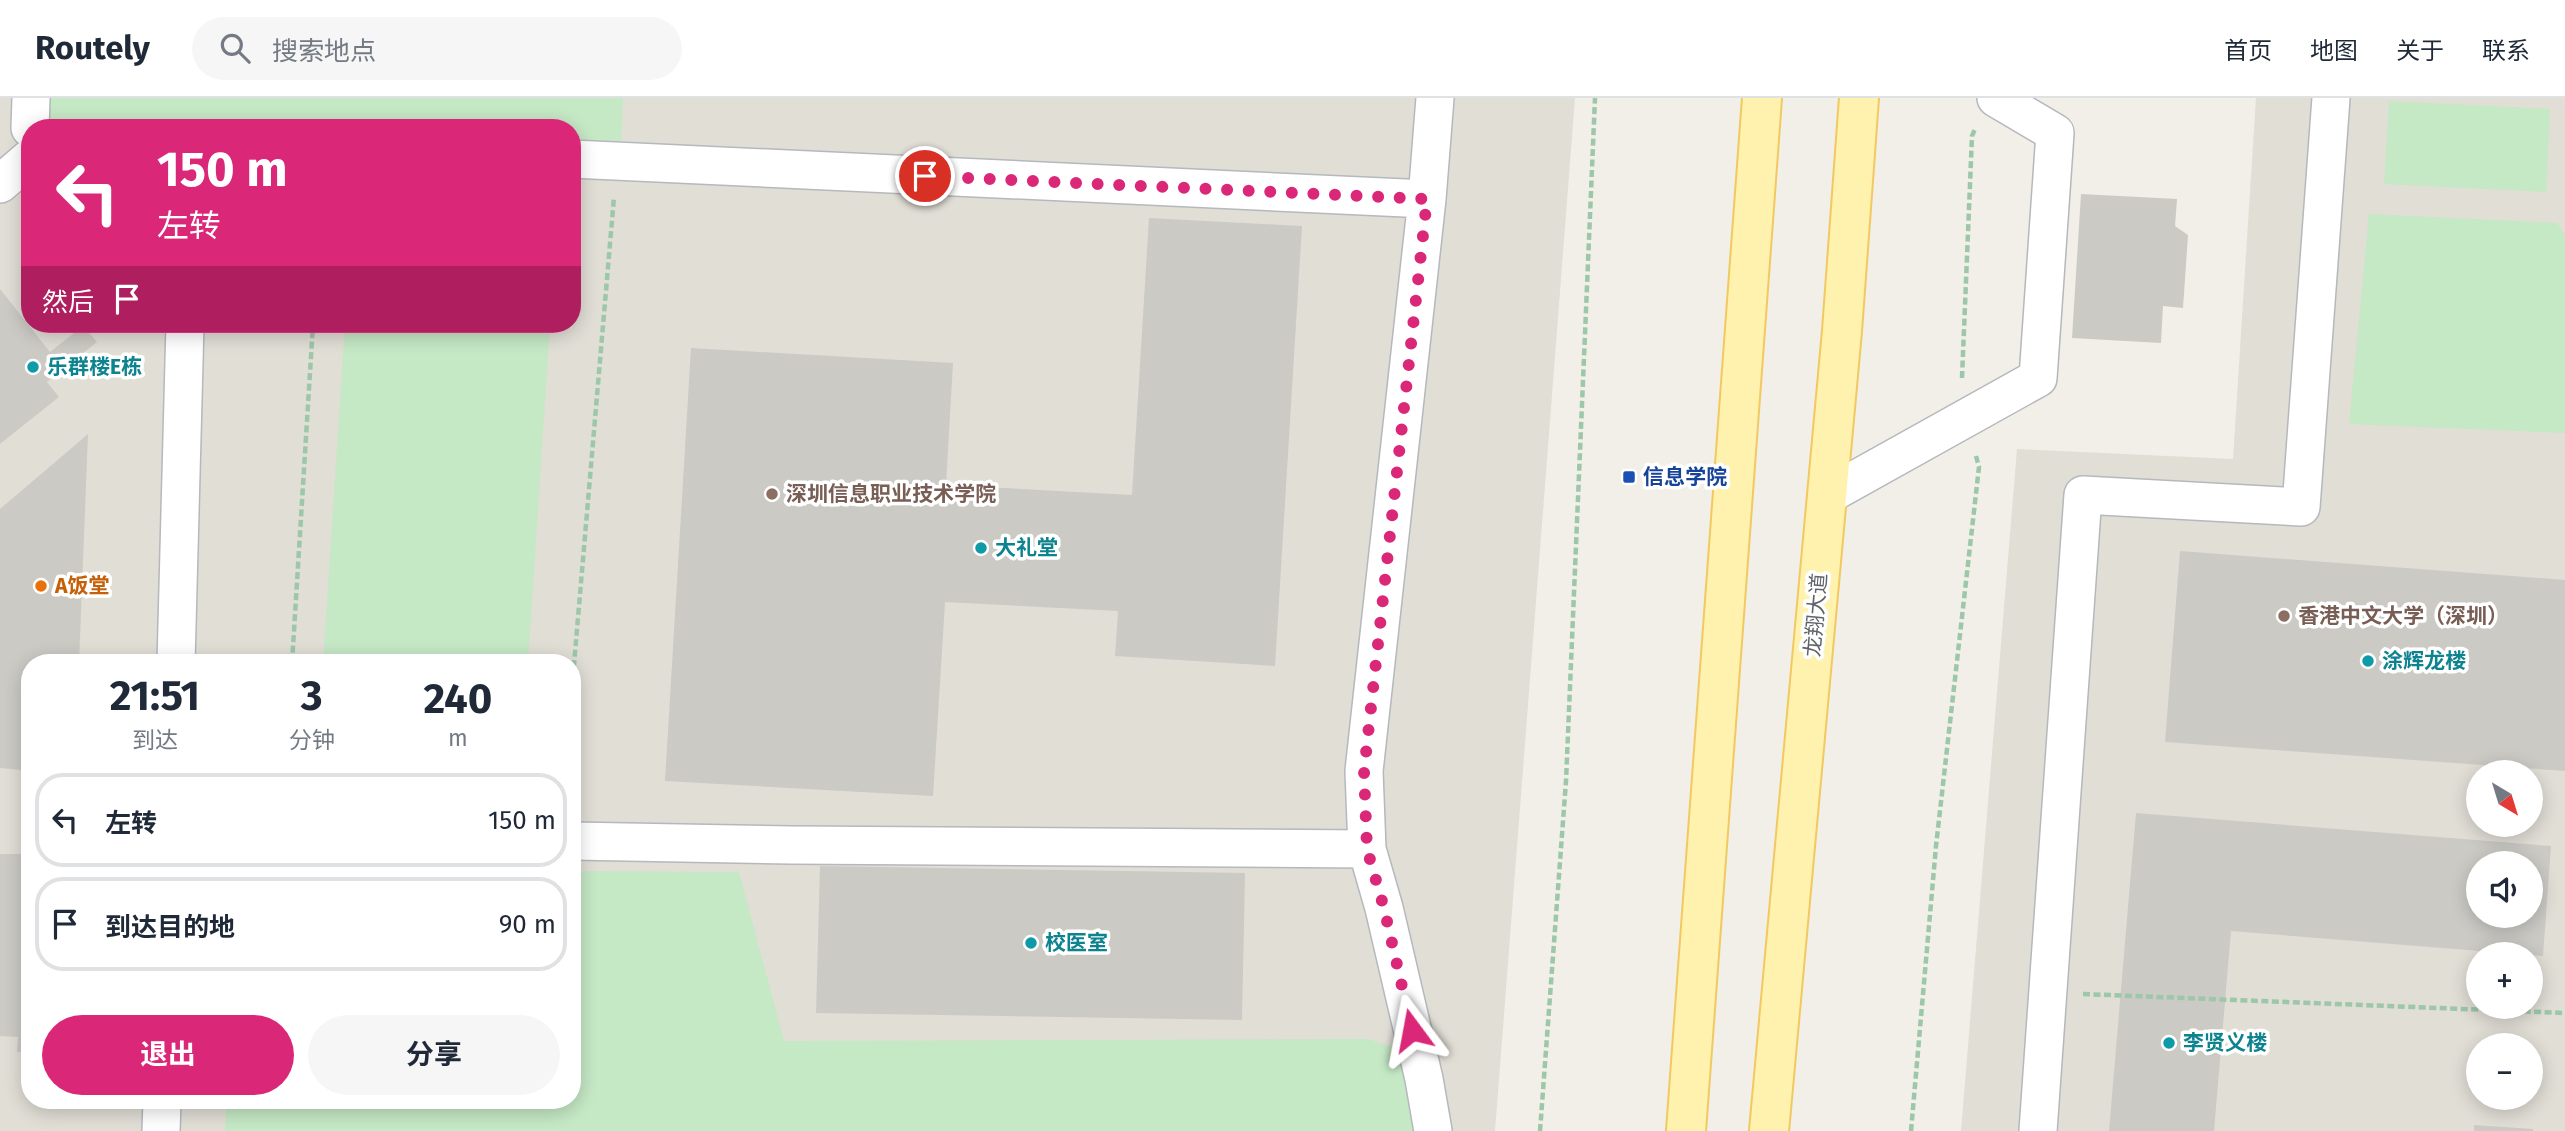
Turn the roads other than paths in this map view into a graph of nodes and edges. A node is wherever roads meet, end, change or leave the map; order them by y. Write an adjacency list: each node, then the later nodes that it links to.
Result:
1 (31, 98): 7 (street)
2 (1435, 98): 11 (street)
3 (1762, 98): 20 (main road)
4 (1859, 98): 13 (main road, 龙翔大道)
5 (2332, 98): 22 (street)
6 (1986, 111): 13 (street)
7 (30, 119)
8 (581, 159): 11 (street)
9 (21, 166): 10 (street)
10 (0, 184)
11 (1427, 199): 16 (street)
12 (185, 333): 14 (street)
13 (1828, 495): 21 (main road, 龙翔大道)
14 (176, 654)
15 (581, 841): 16 (street)
16 (1367, 849): 19 (street)
17 (162, 1109): 18 (street)
18 (161, 1131)
19 (1433, 1131)
20 (1686, 1131)
21 (1769, 1131)
22 (2038, 1131)

